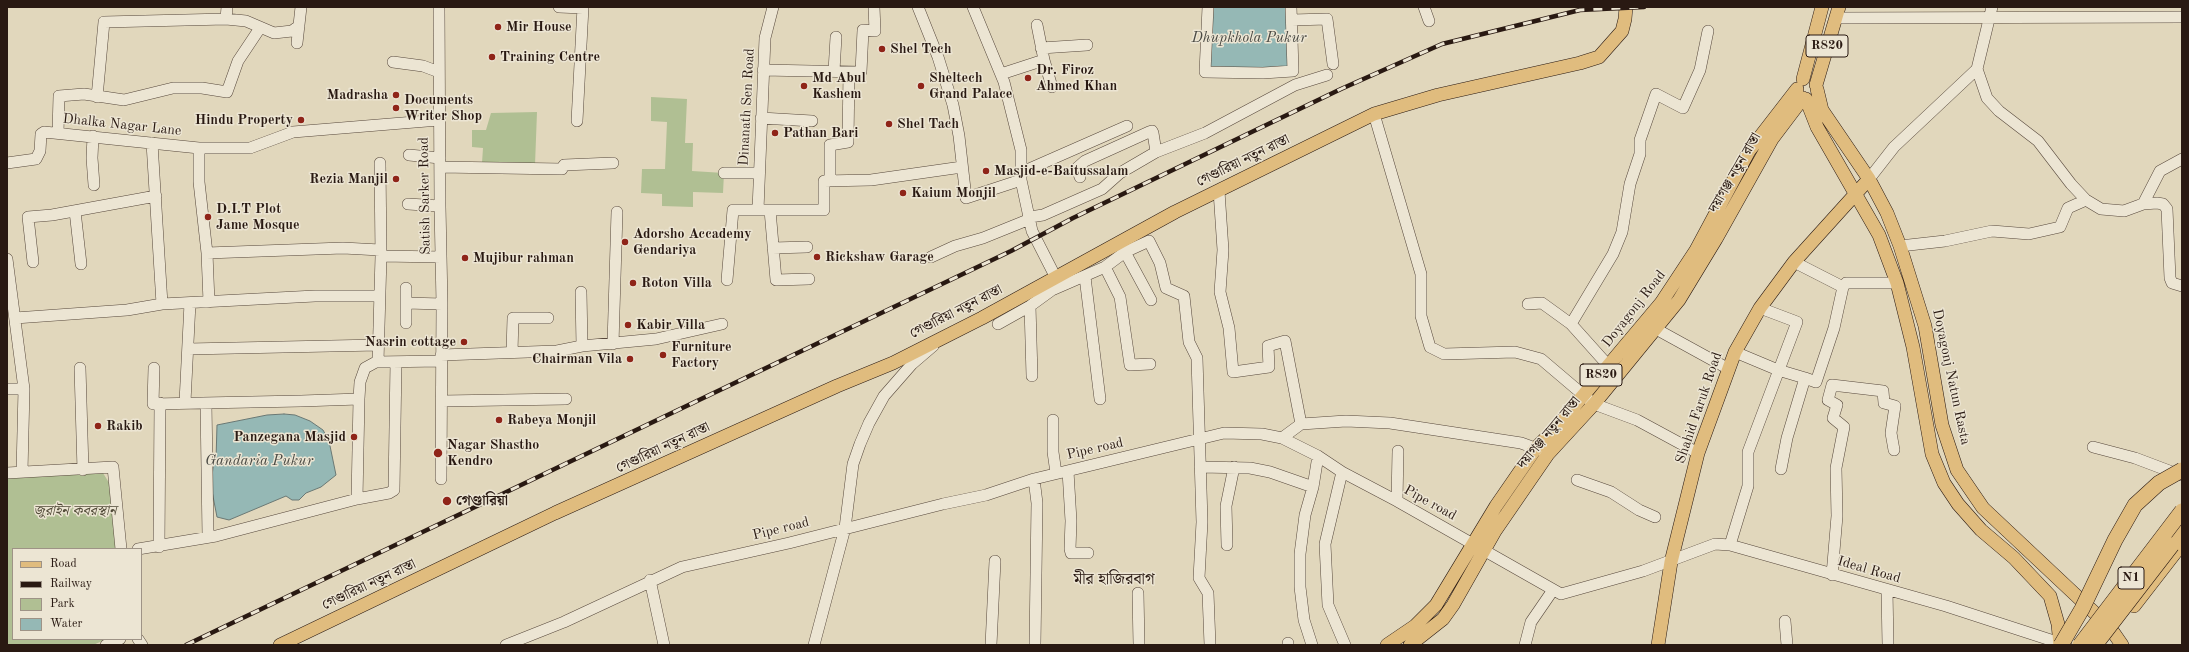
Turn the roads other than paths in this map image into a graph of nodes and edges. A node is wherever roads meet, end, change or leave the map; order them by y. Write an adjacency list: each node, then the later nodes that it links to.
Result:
1 (227, 7): 18 (street)
2 (301, 7): 22 (street)
3 (439, 7): 35 (street, Satish Sarker Road)
4 (559, 7): 14 (street)
5 (773, 7): 33 (street, Dinanath Sen Road)
6 (874, 7): 36 (street)
7 (918, 7): 62 (street)
8 (973, 7): 37 (street)
9 (1208, 7): 19 (street)
10 (1291, 7): 19 (street)
11 (1424, 7): 20 (street)
12 (1626, 7): 43 (main road, গেণ্ডারিয়া নতুন রাস্তা)
13 (1822, 7): 41 (main road, R820)
14 (583, 8): 48 (street)
15 (1838, 12): 16 (street); 40 (main road, R820)
16 (1992, 12): 17 (street); 32 (street)
17 (2182, 17)
18 (226, 19): 23 (street); 42 (street)
19 (1292, 20): 31 (street)
20 (1429, 22)
21 (1037, 25): 28 (street)
22 (299, 26): 23 (street); 26 (street)
23 (260, 28): 42 (street)
24 (1708, 31): 120 (street)
25 (836, 36): 34 (street)
26 (297, 44)
27 (1087, 45): 28 (street)
28 (1041, 48): 29 (street)
29 (1044, 60): 37 (street); 39 (street)
30 (393, 62): 35 (street)
31 (1333, 64)
32 (1977, 69): 67 (street); 73 (street)
33 (763, 70): 34 (street); 46 (street, Dinanath Sen Road)
34 (834, 71): 36 (street)
35 (439, 72): 47 (street, Satish Sarker Road)
36 (848, 72): 68 (street)
37 (1001, 74): 65 (street)
38 (1327, 75): 55 (street)
39 (1052, 87)
40 (1817, 87): 41 (main road); 67 (main road, Doyagonj Natun Rasta)
41 (1802, 91): 44 (main road, দয়াগঞ্জ নতুন রাস্তা / R820); 45 (main road); 131 (main road, Doyagonj Road / R820)
42 (97, 97): 51 (street)
43 (1374, 114): 70 (main road, গেণ্ডারিয়া নতুন রাস্তা); 145 (street)
44 (1791, 115): 45 (main road); 121 (main road, দয়াগঞ্জ নতুন রাস্তা / R820)
45 (1812, 116): 71 (main road)
46 (761, 118): 49 (street); 64 (street, Dinanath Sen Road)
47 (439, 120): 54 (street, Dhalka Nagar Lane); 60 (street, Satish Sarker Road)
48 (576, 121)
49 (812, 121)
50 (1127, 126): 65 (street)
51 (58, 133): 52 (street, Dhalka Nagar Lane); 58 (street, Dhalka Nagar Lane)
52 (93, 136): 53 (street, Dhalka Nagar Lane); 69 (street)
53 (152, 143): 54 (street, Dhalka Nagar Lane); 72 (street)
54 (199, 148): 87 (street)
55 (1156, 152): 66 (street); 81 (street)
56 (409, 155): 60 (street)
57 (2182, 159): 75 (street)
58 (7, 163)
59 (380, 163): 88 (street)
60 (440, 163): 61 (street); 76 (street, Satish Sarker Road)
61 (613, 163)
62 (962, 167): 65 (street); 68 (street)
63 (724, 173): 64 (street)
64 (759, 173): 77 (street, Dinanath Sen Road)
65 (1021, 177): 81 (street)
66 (1080, 177)
67 (1869, 179): 71 (main road, Shahid Faruk Road); 82 (main road, Doyagonj Natun Rasta)
68 (830, 181): 78 (street)
69 (94, 185)
70 (1219, 191): 97 (main road, গেণ্ডারিয়া নতুন রাস্তা); 155 (street)
71 (1854, 194): 85 (main road); 93 (main road, Shahid Faruk Road)
72 (156, 196): 79 (street); 110 (street)
73 (2086, 200): 75 (street); 82 (street)
74 (408, 204): 76 (street)
75 (2143, 204): 101 (street)
76 (440, 206): 89 (street, Satish Sarker Road)
77 (758, 210): 78 (street); 99 (street)
78 (770, 210): 84 (street)
79 (75, 211): 92 (street); 94 (street)
80 (617, 212): 124 (street)
81 (1030, 218): 90 (street); 97 (street)
82 (1900, 246): 85 (main road); 199 (main road, Doyagonj Natun Rasta)
83 (807, 247): 84 (street)
84 (773, 248): 98 (street)
85 (1884, 250): 100 (main road)
86 (1126, 252): 95 (street); 106 (street); 157 (street)
87 (207, 253): 88 (street); 107 (street)
88 (380, 253): 89 (street); 105 (street)
89 (441, 257): 111 (street, Satish Sarker Road)
90 (931, 257)
91 (7, 259): 115 (street)
92 (33, 262)
93 (1794, 262): 102 (street); 114 (main road, Shahid Faruk Road)
94 (82, 264)
95 (1105, 267): 96 (street); 134 (street)
96 (1085, 277): 113 (street); 148 (street)
97 (1056, 278): 123 (main road, গেণ্ডারিয়া নতুন রাস্তা)
98 (809, 279)
99 (727, 280)
100 (1897, 283): 102 (street); 203 (main road)
101 (2182, 286)
102 (1843, 287): 141 (street)
103 (406, 288): 109 (street)
104 (581, 292): 126 (street)
105 (379, 296): 107 (street); 125 (street)
106 (1151, 300)
107 (209, 302): 108 (street)
108 (190, 303): 110 (street); 127 (street)
109 (406, 303): 111 (street); 117 (street)
110 (162, 304): 115 (street)
111 (442, 304): 130 (street, Satish Sarker Road)
112 (1528, 304): 120 (street)
113 (1030, 306): 119 (street); 140 (street)
114 (1760, 308): 129 (main road, Shahid Faruk Road); 139 (street)
115 (15, 318): 122 (street)
116 (548, 318): 128 (street)
117 (406, 323)
118 (722, 324): 124 (street)
119 (998, 324)
120 (1571, 324): 138 (street)
121 (1656, 329): 131 (main road, দয়াগঞ্জ নতুন রাস্তা / R820); 137 (street)
122 (11, 333): 144 (street)
123 (942, 338): 185 (street); 210 (main road, গেণ্ডারিয়া নতুন রাস্তা)
124 (613, 344): 126 (street)
125 (378, 345): 127 (street); 132 (street)
126 (582, 346): 128 (street)
127 (188, 349): 150 (street)
128 (512, 352): 130 (street)
129 (1735, 352): 137 (main road, Shahid Faruk Road); 139 (street)
130 (441, 358): 133 (street); 149 (street, Satish Sarker Road)
131 (1623, 359): 138 (main road, দয়াগঞ্জ নতুন রাস্তা / R820)
132 (378, 362): 133 (street); 146 (street)
133 (396, 362): 180 (street)
134 (1150, 364)
135 (80, 368): 168 (street)
136 (154, 368): 151 (street)
137 (1727, 368): 162 (main road, Shahid Faruk Road)
138 (1613, 370): 145 (main road, Doyagonj Road / R820); 153 (main road, দয়াগঞ্জ নতুন রাস্তা / R820)
139 (1778, 370): 141 (street); 190 (street)
140 (1032, 376)
141 (1810, 380): 142 (street); 167 (street)
142 (1832, 385): 160 (street); 198 (street)
143 (7, 389): 144 (street)
144 (24, 389): 171 (street)
145 (1583, 396): 153 (street); 159 (main road, Doyagonj Road / R820)
146 (359, 399): 152 (street); 180 (street)
147 (566, 399): 149 (street)
148 (1100, 399)
149 (442, 401): 176 (street, Satish Sarker Road)
150 (185, 402): 151 (street); 152 (street)
151 (160, 403): 191 (street)
152 (206, 403): 187 (street)
153 (1594, 404): 162 (street); 163 (main road, দয়াগঞ্জ নতুন রাস্তা / R820)
154 (1053, 420): 174 (street)
155 (1301, 424): 156 (street); 159 (street)
156 (1282, 438): 157 (street, Pipe road); 164 (street, Pipe road)
157 (1198, 440): 165 (street); 170 (street, Pipe road)
158 (2093, 447): 175 (street)
159 (1536, 448): 163 (street); 192 (main road, Doyagonj Road / R820)
160 (1894, 450)
161 (1398, 451): 181 (street)
162 (1698, 453): 197 (main road, Shahid Faruk Road)
163 (1548, 454): 192 (main road, দয়াগঞ্জ নতুন রাস্তা / R820)
164 (1318, 456): 172 (street, Pipe road); 179 (street)
165 (1200, 467): 166 (street); 217 (street)
166 (1234, 467): 179 (street); 189 (street)
167 (1781, 469)
168 (83, 470): 171 (street); 193 (street)
169 (2182, 470): 226 (highway, bridge)
170 (1068, 471): 174 (street, Pipe road); 195 (street)
171 (22, 472): 173 (street)
172 (1342, 472): 181 (street, Pipe road); 219 (street)
173 (7, 473)
174 (1056, 473): 177 (street, Pipe road)
175 (2182, 476)
176 (441, 479)
177 (1034, 479): 185 (street, Pipe road); 215 (street)
178 (1577, 480): 184 (street)
179 (1313, 487): 218 (street)
180 (357, 499): 187 (street)
181 (1397, 501): 192 (street, Pipe road)
182 (2182, 504): 205 (main road)
183 (2182, 511): 228 (highway, N1, bridge)
184 (1655, 517)
185 (845, 528): 200 (street, Pipe road); 213 (street)
186 (2182, 531): 188 (highway, N1)
187 (208, 536): 191 (street)
188 (2179, 542): 207 (main road); 229 (highway, N1, bridge)
189 (1227, 545)
190 (1730, 545): 197 (street, Ideal Road); 198 (street, Ideal Road)
191 (159, 547): 194 (street)
192 (1478, 547): 201 (street, Pipe road); 220 (main road, Doyagonj Road / R820); 221 (main road, দয়াগঞ্জ নতুন রাস্তা / R820)
193 (122, 548)
194 (142, 549)
195 (1088, 553)
196 (995, 561): 214 (street)
197 (1671, 562): 201 (street, Pipe road); 223 (main road, Shahid Faruk Road)
198 (1832, 575): 202 (street, Ideal Road)
199 (2059, 579): 203 (main road); 205 (main road, Doyagonj Natun Rasta)
200 (650, 580): 211 (street, Pipe road); 212 (street)
201 (1553, 590): 222 (street)
202 (1887, 590): 225 (street); 226 (street, Ideal Road)
203 (2046, 591): 226 (main road)
204 (1138, 593): 216 (street)
205 (2099, 617): 207 (main road, Doyagonj Natun Rasta); 227 (main road)
206 (1785, 622): 224 (street)
207 (2113, 632): 230 (main road); 231 (main road, Doyagonj Natun Rasta)
208 (118, 640): 209 (street)
209 (106, 645)
210 (280, 645)
211 (506, 645)
212 (664, 645)
213 (814, 645)
214 (991, 645)
215 (1035, 645)
216 (1139, 645)
217 (1210, 645)
218 (1312, 645)
219 (1345, 645)
220 (1387, 645)
221 (1410, 645)
222 (1525, 645)
223 (1658, 645)
224 (1786, 645)
225 (1888, 645)
226 (2062, 645)
227 (2076, 645)
228 (2080, 645)
229 (2095, 645)
230 (2103, 645)
231 (2122, 645)

